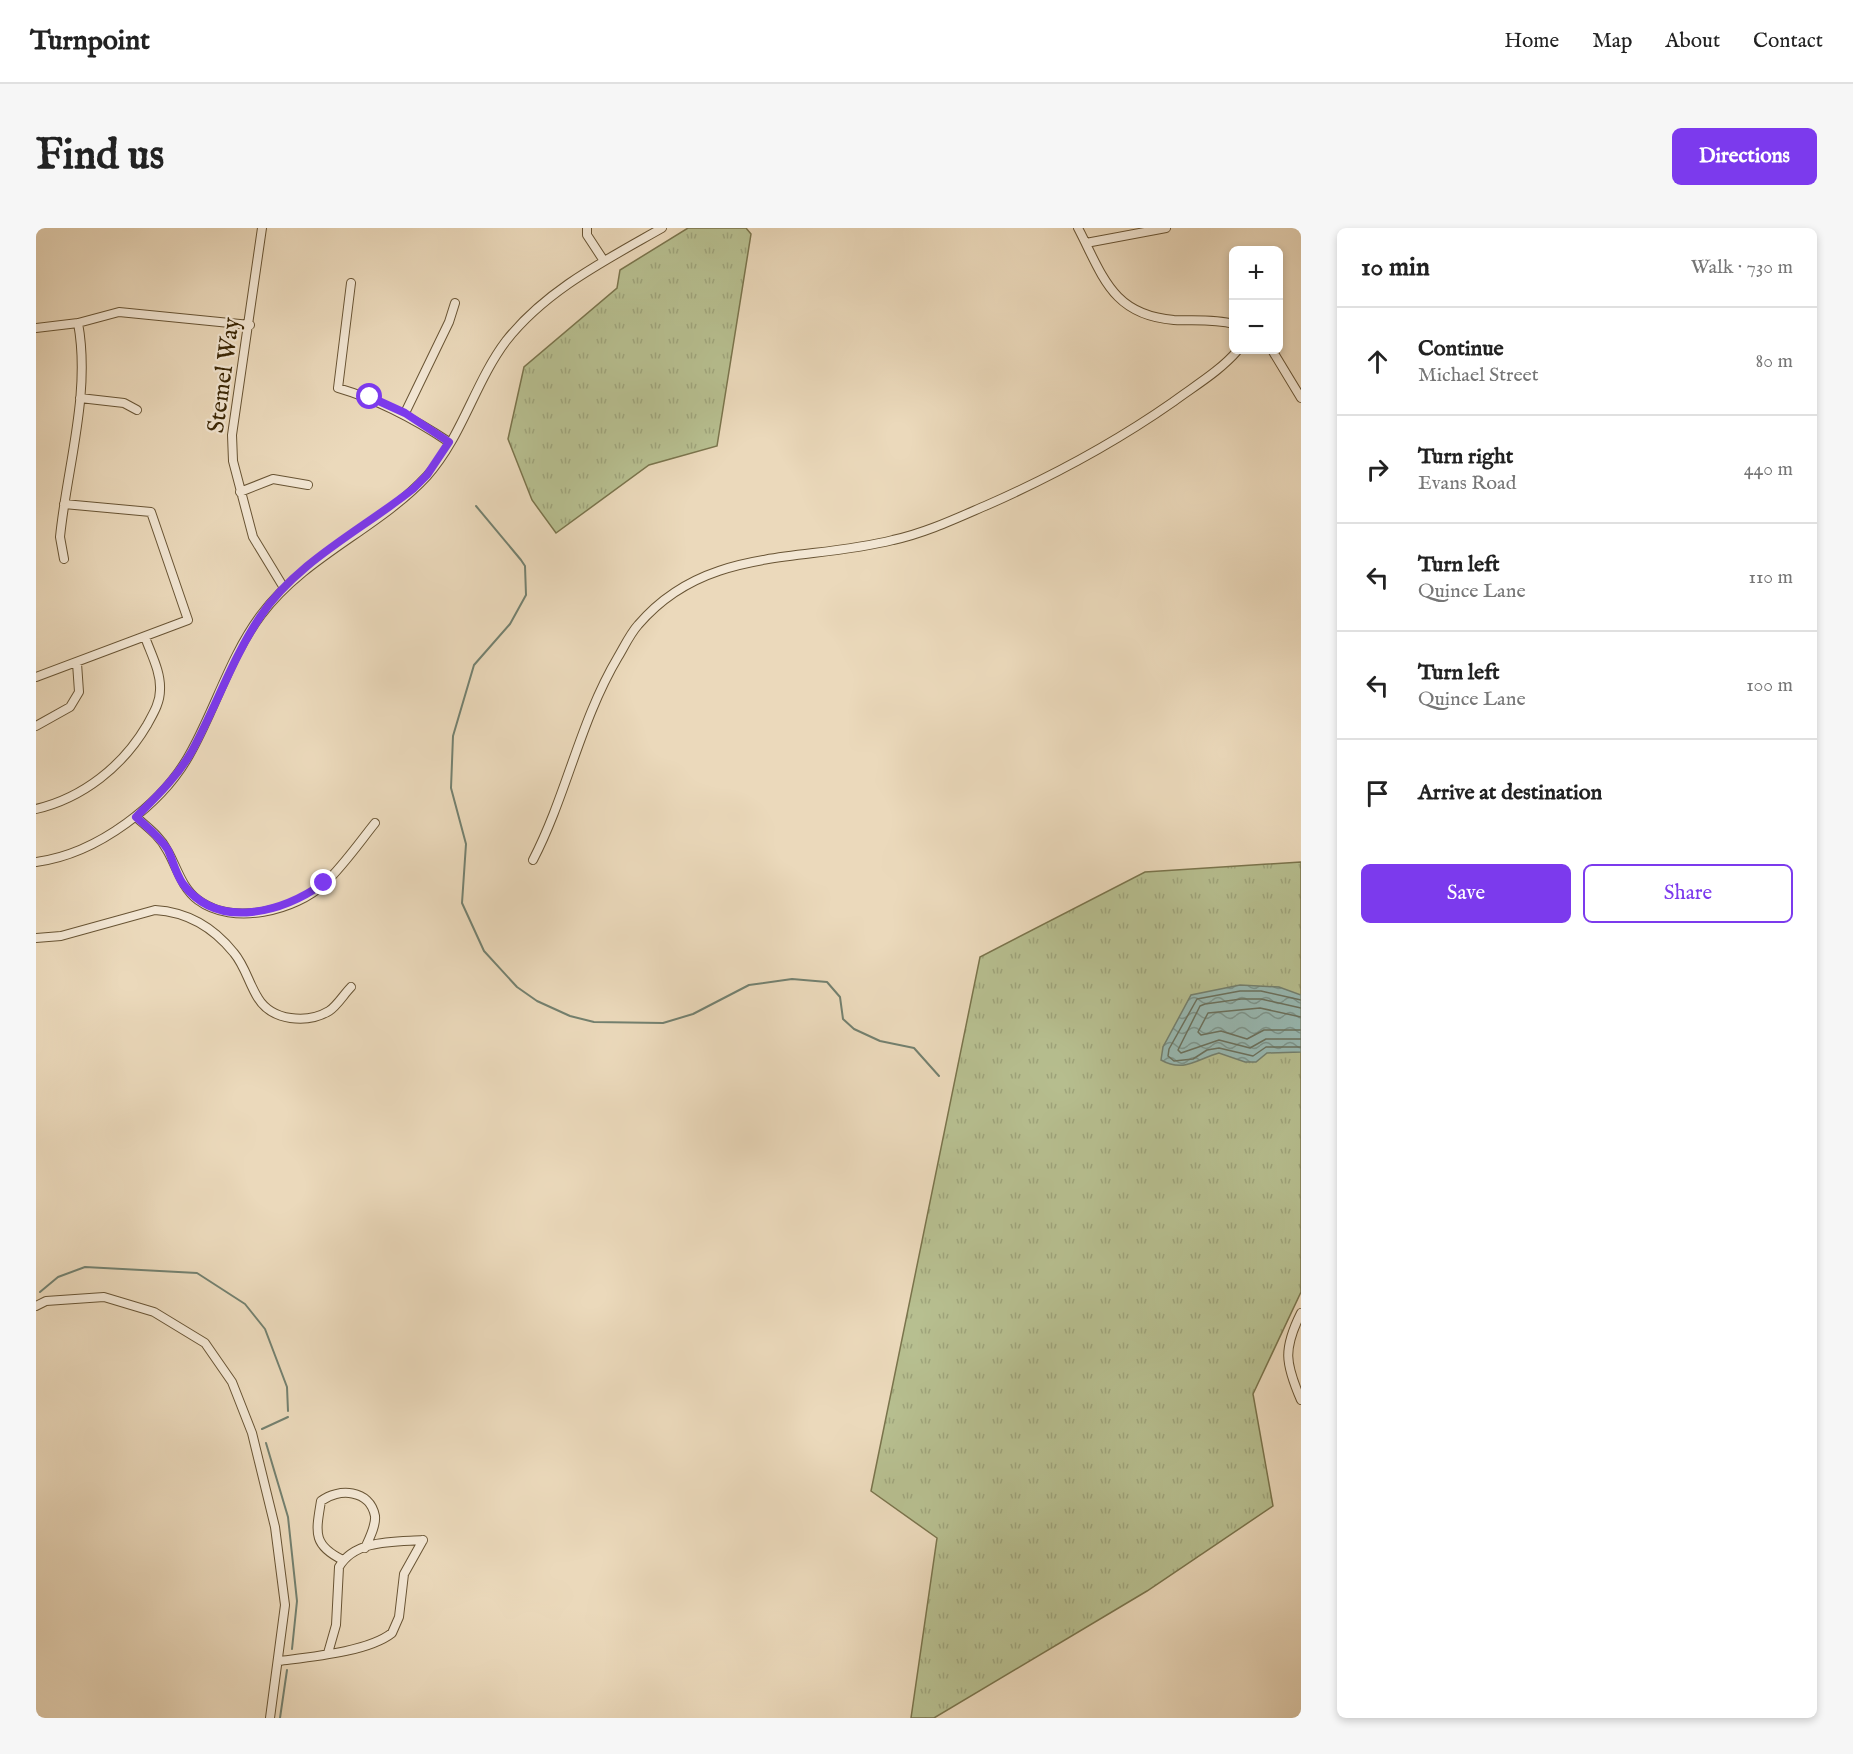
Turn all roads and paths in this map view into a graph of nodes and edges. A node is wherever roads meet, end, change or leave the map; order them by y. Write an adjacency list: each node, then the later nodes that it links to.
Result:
1 (262, 228): 12 (street, Stemel Way)
2 (587, 228): 7 (street)
3 (662, 228): 7 (street)
4 (1078, 228): 6 (street)
5 (1166, 228): 6 (street)
6 (1086, 243): 11 (street)
7 (604, 261): 20 (street)
8 (351, 283): 19 (street)
9 (455, 303): 19 (street)
10 (78, 323): 12 (street); 13 (street); 16 (street)
11 (1229, 324)
12 (250, 325): 22 (street, Stemel Way)
13 (36, 328)
14 (1234, 354): 33 (street)
15 (1274, 354): 17 (street)
16 (80, 398): 18 (street); 23 (street)
17 (1301, 398)
18 (137, 410)
19 (405, 413): 20 (street)
20 (449, 442): 25 (street)
21 (308, 485): 22 (street)
22 (240, 492): 25 (street, Stemel Way)
23 (64, 504): 24 (street); 26 (street)
24 (64, 558)
25 (284, 588): 31 (street)
26 (145, 637): 27 (street); 30 (street)
27 (76, 663): 28 (street); 29 (street)
28 (36, 677)
29 (36, 726)
30 (36, 809)
31 (136, 817): 32 (street); 34 (street)
32 (375, 823)
33 (533, 860)
34 (36, 862)
35 (36, 938): 36 (street)
36 (351, 987)
37 (36, 1306): 43 (street)
38 (1301, 1313): 39 (street)
39 (1301, 1400)
40 (365, 1548): 41 (street); 41 (street); 42 (street)
41 (343, 1560): 42 (street)
42 (328, 1653): 43 (street)
43 (279, 1661): 44 (street)
44 (270, 1718)

